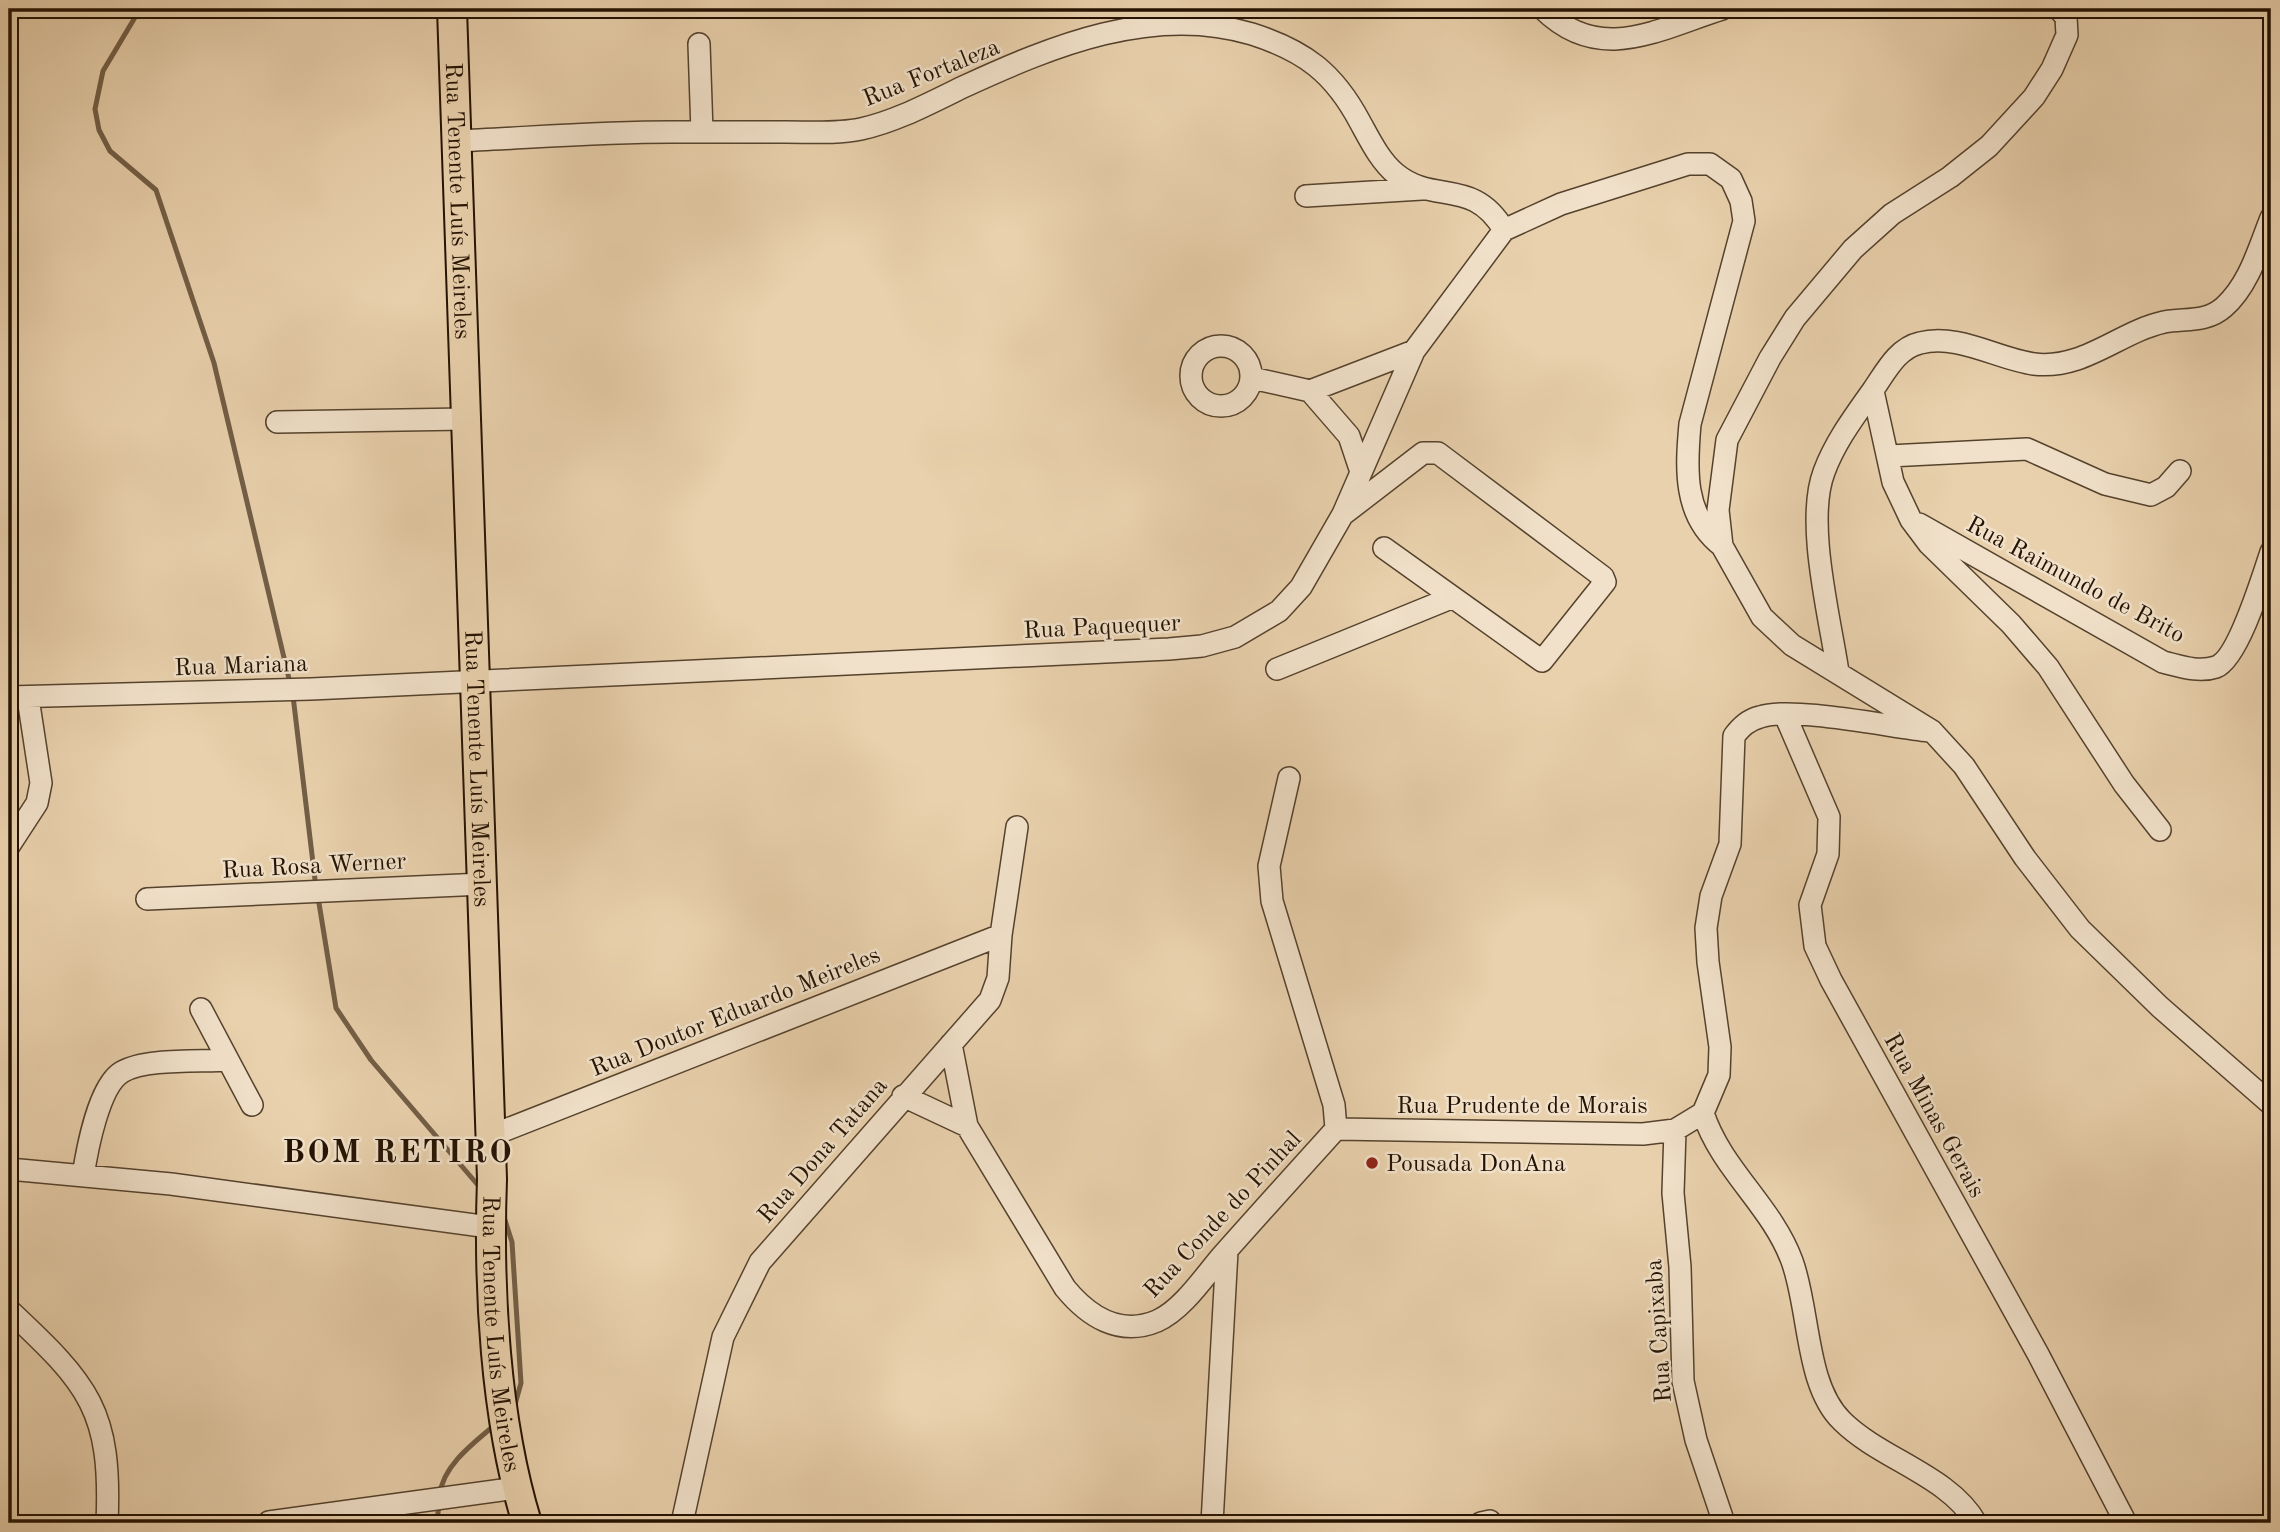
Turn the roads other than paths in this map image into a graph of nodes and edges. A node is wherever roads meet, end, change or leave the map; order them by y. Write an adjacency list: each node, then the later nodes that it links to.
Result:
1 (452, 9): 7 (main road, Rua Tenente Luís Meireles)
2 (1543, 9): 3 (street)
3 (1722, 9)
4 (2059, 9): 23 (street)
5 (699, 44): 6 (street)
6 (702, 132): 7 (street, Rua Fortaleza); 8 (street, Rua Fortaleza)
7 (456, 141): 16 (main road, Rua Tenente Luís Meireles)
8 (1428, 189): 9 (street); 11 (street, Rua Fortaleza)
9 (1306, 197)
10 (2271, 218): 15 (street)
11 (1504, 230): 12 (street, Rua Paquequer); 23 (street)
12 (1414, 351): 14 (street); 19 (street, Rua Paquequer)
13 (1252, 378): 14 (street)
14 (1310, 391): 19 (street)
15 (1872, 391): 18 (street); 28 (street)
16 (466, 419): 17 (street); 29 (main road, Rua Tenente Luís Meireles)
17 (276, 422)
18 (1889, 456): 20 (street); 22 (street)
19 (1361, 471): 21 (street, Rua Paquequer)
20 (2180, 471)
21 (1343, 514): 26 (street); 29 (street, Rua Paquequer)
22 (1912, 520): 25 (street, Rua Raimundo de Brito); 35 (street)
23 (1722, 546): 28 (street)
24 (1384, 548): 26 (street)
25 (2271, 552)
26 (1451, 598): 27 (street)
27 (1277, 669)
28 (1838, 672): 32 (street)
29 (475, 682): 30 (street, Rua Mariana); 37 (main road, Rua Tenente Luís Meireles)
30 (18, 698): 36 (street)
31 (1785, 715): 32 (street); 46 (street); 64 (street, Rua Minas Gerais)
32 (1932, 731): 44 (street)
33 (1289, 778): 48 (street, Rua Conde do Pinhal)
34 (1017, 827): 39 (street, Rua Dona Tatana)
35 (2160, 830)
36 (9, 846)
37 (483, 884): 38 (street, Rua Rosa Werner); 50 (main road, Rua Tenente Luís Meireles)
38 (147, 899)
39 (1000, 935): 41 (street, Rua Dona Tatana); 50 (street, Rua Doutor Eduardo Meireles)
40 (201, 1009): 42 (street)
41 (951, 1044): 43 (street, Rua Dona Tatana); 47 (street, Rua Conde do Pinhal)
42 (228, 1060): 45 (street); 52 (street)
43 (903, 1096): 47 (street); 60 (street, Rua Dona Tatana)
44 (2271, 1104)
45 (252, 1105)
46 (1703, 1113): 49 (street, Rua Prudente de Morais); 63 (street)
47 (967, 1126): 54 (street, Rua Conde do Pinhal)
48 (1336, 1129): 49 (street, Rua Prudente de Morais); 54 (street, Rua Conde do Pinhal)
49 (1675, 1130): 62 (street, Rua Capixaba)
50 (490, 1136): 53 (main road, Rua Tenente Luís Meireles)
51 (9, 1169): 52 (street)
52 (83, 1176): 53 (street)
53 (490, 1220): 56 (main road, Rua Tenente Luís Meireles)
54 (1227, 1251): 61 (street)
55 (9, 1310): 58 (street)
56 (516, 1488): 57 (street); 59 (main road, Rua Tenente Luís Meireles)
57 (269, 1522)
58 (107, 1523)
59 (527, 1523)
60 (682, 1523)
61 (1212, 1523)
62 (1724, 1523)
63 (1976, 1523)
64 (2126, 1523)

